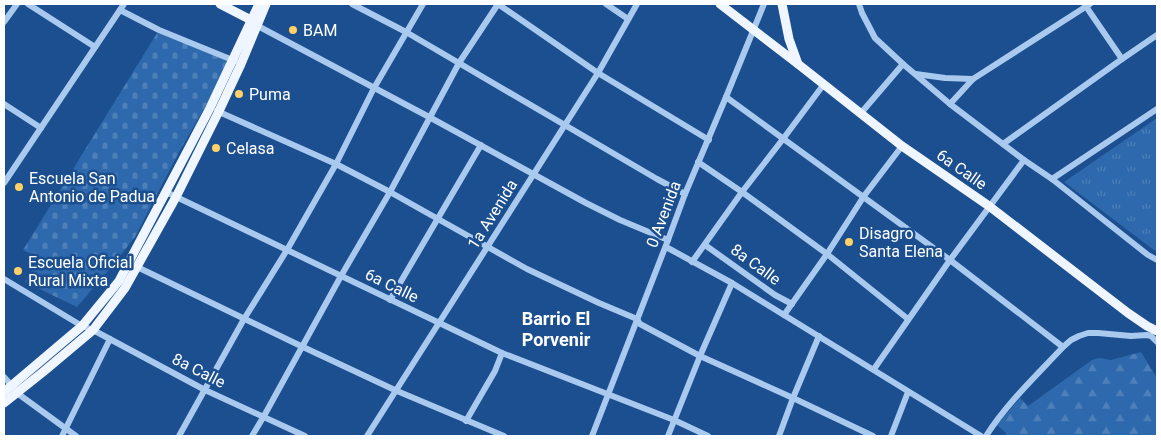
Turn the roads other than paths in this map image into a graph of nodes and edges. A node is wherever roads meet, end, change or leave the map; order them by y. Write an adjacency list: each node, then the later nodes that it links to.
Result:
1 (16, 4): 18 (street)
2 (28, 4): 23 (street)
3 (220, 4): 19 (main road)
4 (259, 4): 19 (main road)
5 (266, 4): 19 (main road)
6 (352, 4): 21 (street)
7 (423, 4): 21 (street)
8 (498, 4): 26 (street); 29 (street)
9 (606, 4): 17 (street)
10 (637, 4): 17 (street, 1a Avenida)
11 (720, 4): 20 (main road, 6a Calle)
12 (764, 4): 20 (street, 0 Avenida)
13 (782, 4): 27 (main road)
14 (859, 4): 28 (street)
15 (1087, 5): 24 (street); 31 (street)
16 (122, 7): 23 (street); 25 (street)
17 (628, 19): 29 (street, 1a Avenida)
18 (4, 22)
19 (254, 22): 25 (main road); 33 (street)
20 (753, 29): 27 (main road, 6a Calle); 34 (street, 0 Avenida)
21 (406, 32): 26 (street); 33 (street)
22 (1157, 35): 24 (street)
23 (95, 47): 42 (street)
24 (1122, 59): 45 (street)
25 (236, 62): 38 (main road)
26 (459, 63): 40 (street); 41 (street)
27 (798, 64): 32 (main road, 6a Calle)
28 (903, 64): 30 (street); 39 (street)
29 (598, 73): 41 (street, 1a Avenida); 44 (street)
30 (916, 74): 31 (street); 36 (street)
31 (973, 79): 36 (street)
32 (824, 84): 39 (main road, 6a Calle); 43 (street)
33 (374, 88): 40 (street); 50 (street)
34 (726, 97): 43 (street); 44 (street, 0 Avenida)
35 (4, 104): 42 (street)
36 (950, 104): 45 (street)
37 (1157, 109): 52 (street)
38 (214, 110): 50 (street); 54 (main road); 59 (main road)
39 (861, 113): 47 (main road, 6a Calle)
40 (430, 118): 46 (street); 55 (street)
41 (566, 125): 51 (street, 1a Avenida); 57 (street)
42 (41, 128): 53 (street)
43 (783, 139): 56 (street); 58 (street)
44 (709, 140): 49 (street, 0 Avenida)
45 (1003, 144): 48 (street)
46 (481, 145): 51 (street); 61 (street)
47 (902, 146): 58 (street); 60 (main road, 6a Calle)
48 (1024, 160): 52 (street); 60 (street)
49 (698, 162): 56 (street); 57 (street, 0 Avenida)
50 (336, 164): 55 (street); 65 (street)
51 (534, 174): 62 (street); 64 (street, 1a Avenida)
52 (1052, 180): 68 (street)
53 (4, 182)
54 (166, 192): 59 (street, 6a Calle); 70 (main road)
55 (390, 192): 61 (street); 71 (street)
56 (742, 192): 63 (street); 66 (street)
57 (685, 194): 62 (street, 0 Avenida)
58 (864, 196): 66 (street); 67 (street)
59 (176, 197): 65 (street, 6a Calle); 70 (main road)
60 (989, 206): 67 (street); 83 (main road, 6a Calle)
61 (437, 219): 64 (street); 74 (street)
62 (667, 243): 69 (street); 79 (street, 0 Avenida)
63 (705, 245): 69 (street); 75 (street, 8a Calle)
64 (488, 246): 79 (street); 80 (street, 1a Avenida)
65 (287, 250): 71 (street, 6a Calle); 78 (street)
66 (827, 254): 75 (street); 77 (street)
67 (950, 260): 77 (street); 88 (street)
68 (1157, 260)
69 (692, 262): 73 (street)
70 (133, 265): 78 (street); 81 (main road); 82 (main road)
71 (341, 276): 74 (street, 6a Calle); 87 (street)
72 (4, 279): 81 (street, 8a Calle)
73 (732, 283): 76 (street); 90 (street)
74 (390, 300): 80 (street, 6a Calle)
75 (792, 304): 76 (street)
76 (784, 315): 84 (street)
77 (908, 318): 91 (street)
78 (244, 319): 87 (street); 94 (street)
79 (637, 319): 90 (street); 98 (street, 0 Avenida)
80 (438, 324): 89 (street, 6a Calle); 95 (street, 1a Avenida)
81 (82, 326): 82 (street, 8a Calle); 93 (main road)
82 (93, 330): 85 (street, 8a Calle); 93 (main road)
83 (1157, 331)
84 (819, 336): 91 (street); 99 (street)
85 (110, 339): 94 (street, 8a Calle); 104 (street)
86 (1157, 342): 88 (street)
87 (303, 347): 95 (street); 101 (street)
88 (1063, 347): 119 (street)
89 (502, 354): 98 (street, 6a Calle); 103 (street)
90 (700, 356): 99 (street); 102 (street)
91 (874, 369): 97 (street)
92 (4, 377): 93 (street)
93 (14, 389): 96 (main road); 100 (main road); 104 (street)
94 (205, 390): 101 (street, 8a Calle); 107 (street)
95 (397, 391): 103 (street); 110 (street, 1a Avenida)
96 (4, 392)
97 (908, 392): 117 (street); 118 (street)
98 (609, 394): 102 (street, 6a Calle); 112 (street, 0 Avenida)
99 (793, 398): 115 (street); 116 (street)
100 (4, 403)
101 (264, 416): 108 (street); 109 (street, 8a Calle)
102 (674, 420): 113 (street); 114 (street, 6a Calle)
103 (466, 421): 111 (street)
104 (66, 429): 105 (street); 106 (street)
105 (62, 436)
106 (76, 436)
107 (179, 436)
108 (252, 436)
109 (305, 436)
110 (367, 436)
111 (504, 436)
112 (592, 436)
113 (668, 436)
114 (708, 436)
115 (779, 436)
116 (873, 436)
117 (891, 436)
118 (981, 436)
119 (986, 436)

